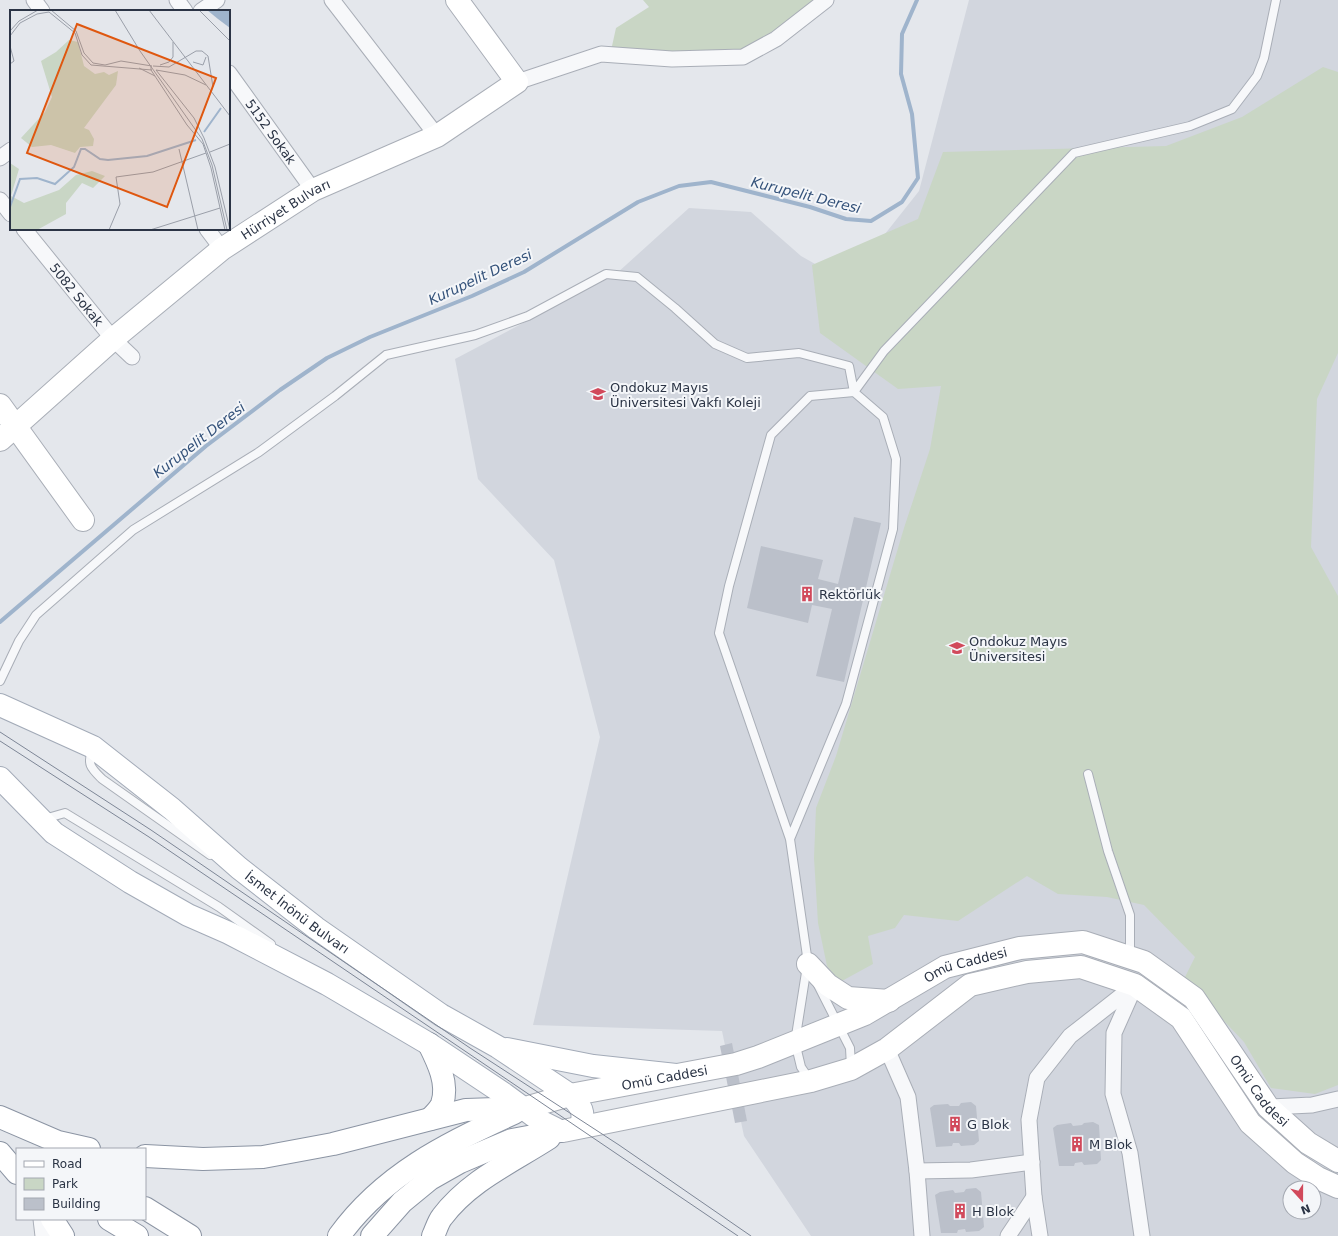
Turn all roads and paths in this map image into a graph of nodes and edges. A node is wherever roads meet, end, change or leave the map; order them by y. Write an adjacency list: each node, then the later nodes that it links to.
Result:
1 (34, 0): 8 (street)
2 (177, 0): 9 (street)
3 (217, 0): 10 (street)
4 (332, 0): 13 (street)
5 (457, 0): 12 (main road)
6 (826, 0): 12 (street)
7 (1276, 0): 24 (lane)
8 (41, 10)
9 (184, 10)
10 (202, 10)
11 (230, 74): 16 (street, 5152 Sokak)
12 (517, 82): 13 (main road, Hürriyet Bulvarı)
13 (437, 136): 16 (main road, Hürriyet Bulvarı)
14 (10, 151): 15 (street)
15 (0, 158)
16 (313, 190): 21 (main road, Hürriyet Bulvarı)
17 (0, 200): 18 (street)
18 (10, 213)
19 (25, 230): 22 (street, 5082 Sokak)
20 (207, 230): 21 (street)
21 (222, 249): 22 (main road, Hürriyet Bulvarı)
22 (113, 339): 23 (street, 5082 Sokak); 26 (main road, Hürriyet Bulvarı)
23 (132, 357)
24 (854, 392): 28 (lane); 32 (lane); 32 (lane)
25 (0, 404): 26 (main road)
26 (8, 434): 27 (main road)
27 (83, 520)
28 (0, 681)
29 (0, 705): 40 (main road, İsmet İnönü Bulvarı)
30 (1088, 774): 33 (lane)
31 (0, 778): 39 (main road)
32 (790, 839): 34 (lane)
33 (1130, 958): 36 (main road, Omü Caddesi); 47 (main road, Omü Caddesi)
34 (808, 964): 36 (main road); 37 (lane); 38 (lane)
35 (1135, 985): 41 (main road, Omü Caddesi); 58 (street); 61 (main road, Omü Caddesi); 77 (street)
36 (889, 1001): 37 (main road, Omü Caddesi)
37 (839, 1025): 38 (main road, Omü Caddesi); 42 (lane)
38 (795, 1042): 43 (main road, Omü Caddesi); 44 (lane)
39 (429, 1044): 48 (main road); 50 (main road)
40 (498, 1047): 43 (main road); 45 (main road, İsmet İnönü Bulvarı)
41 (887, 1049): 42 (main road, Omü Caddesi); 59 (street)
42 (851, 1069): 44 (main road, Omü Caddesi)
43 (676, 1075): 45 (main road, Omü Caddesi)
44 (811, 1081): 51 (main road, Omü Caddesi)
45 (570, 1095): 48 (main road, Omü Caddesi); 51 (main road, İsmet İnönü Bulvarı)
46 (1338, 1099): 47 (street)
47 (1268, 1107): 56 (main road, Omü Caddesi)
48 (525, 1108): 50 (main road); 51 (main road); 71 (main road)
49 (0, 1118): 52 (main road); 53 (main road)
50 (430, 1119): 55 (main road)
51 (570, 1129): 72 (main road, Omü Caddesi); 73 (main road)
52 (46, 1148)
53 (85, 1148)
54 (0, 1153): 57 (main road); 60 (main road)
55 (146, 1156)
56 (1338, 1161)
57 (16, 1162)
58 (1032, 1162): 59 (street); 62 (street)
59 (917, 1171): 74 (street)
60 (16, 1172)
61 (1338, 1187)
62 (1034, 1197): 75 (street); 76 (street)
63 (146, 1209): 70 (main road)
64 (41, 1220): 67 (street)
65 (53, 1220): 68 (main road)
66 (111, 1220): 69 (main road)
67 (43, 1236)
68 (63, 1236)
69 (137, 1236)
70 (190, 1236)
71 (339, 1236)
72 (372, 1236)
73 (433, 1236)
74 (922, 1236)
75 (1008, 1236)
76 (1040, 1236)
77 (1142, 1236)

